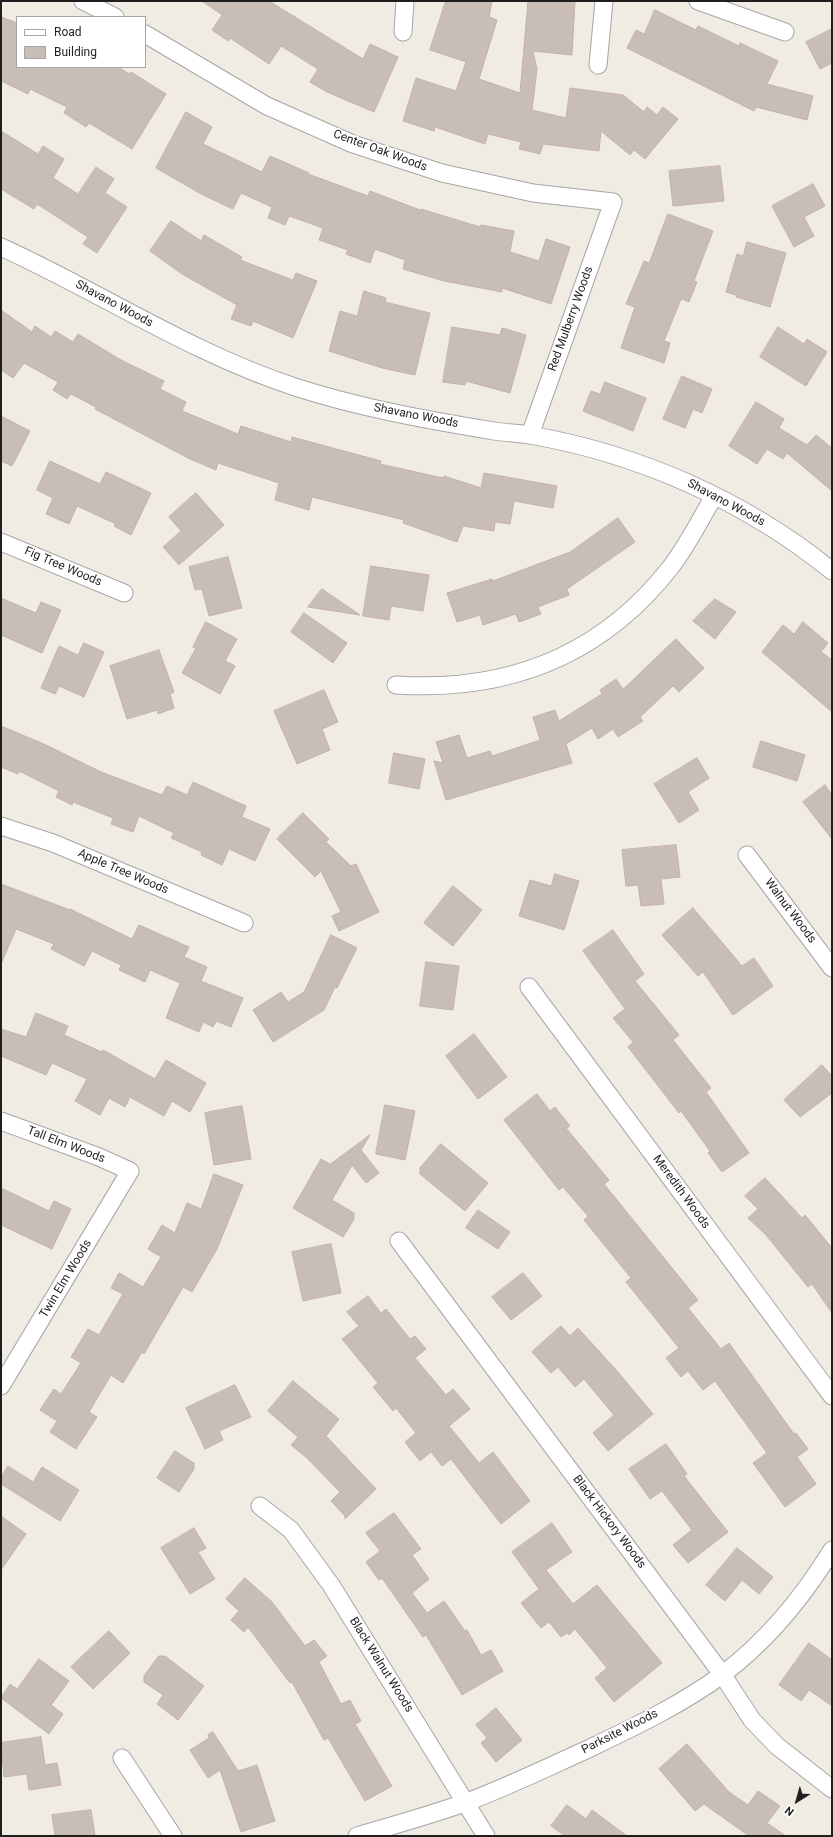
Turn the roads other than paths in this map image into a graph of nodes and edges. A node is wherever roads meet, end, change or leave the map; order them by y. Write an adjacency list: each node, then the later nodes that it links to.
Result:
1 (83, 1): 5 (street)
2 (405, 1): 6 (street)
3 (604, 1): 9 (street)
4 (698, 1): 7 (street)
5 (113, 16)
6 (403, 32)
7 (785, 32)
8 (146, 35): 10 (street, Center Oak Woods)
9 (598, 65)
10 (613, 202): 12 (street, Red Mulberry Woods)
11 (1, 247): 12 (street, Shavano Woods)
12 (530, 435): 13 (street, Shavano Woods)
13 (714, 496): 15 (street, Shavano Woods); 17 (street)
14 (1, 542): 16 (street, Fig Tree Woods)
15 (832, 571)
16 (124, 593)
17 (396, 685)
18 (1, 826): 20 (street, Apple Tree Woods)
19 (748, 855): 21 (street, Walnut Woods)
20 (244, 923)
21 (832, 968)
22 (529, 987): 27 (street, Meredith Woods)
23 (1, 1121): 24 (street, Tall Elm Woods)
24 (130, 1171): 26 (street, Twin Elm Woods)
25 (399, 1241): 30 (street, Black Hickory Woods)
26 (1, 1386)
27 (832, 1396)
28 (260, 1506): 33 (street, Black Walnut Woods)
29 (832, 1550): 30 (street, Parksite Woods)
30 (722, 1674): 32 (street, Black Hickory Woods); 33 (street, Parksite Woods)
31 (122, 1758): 34 (street)
32 (832, 1789)
33 (465, 1803): 35 (street, Parksite Woods); 36 (street, Black Walnut Woods)
34 (172, 1836)
35 (357, 1836)
36 (486, 1836)

